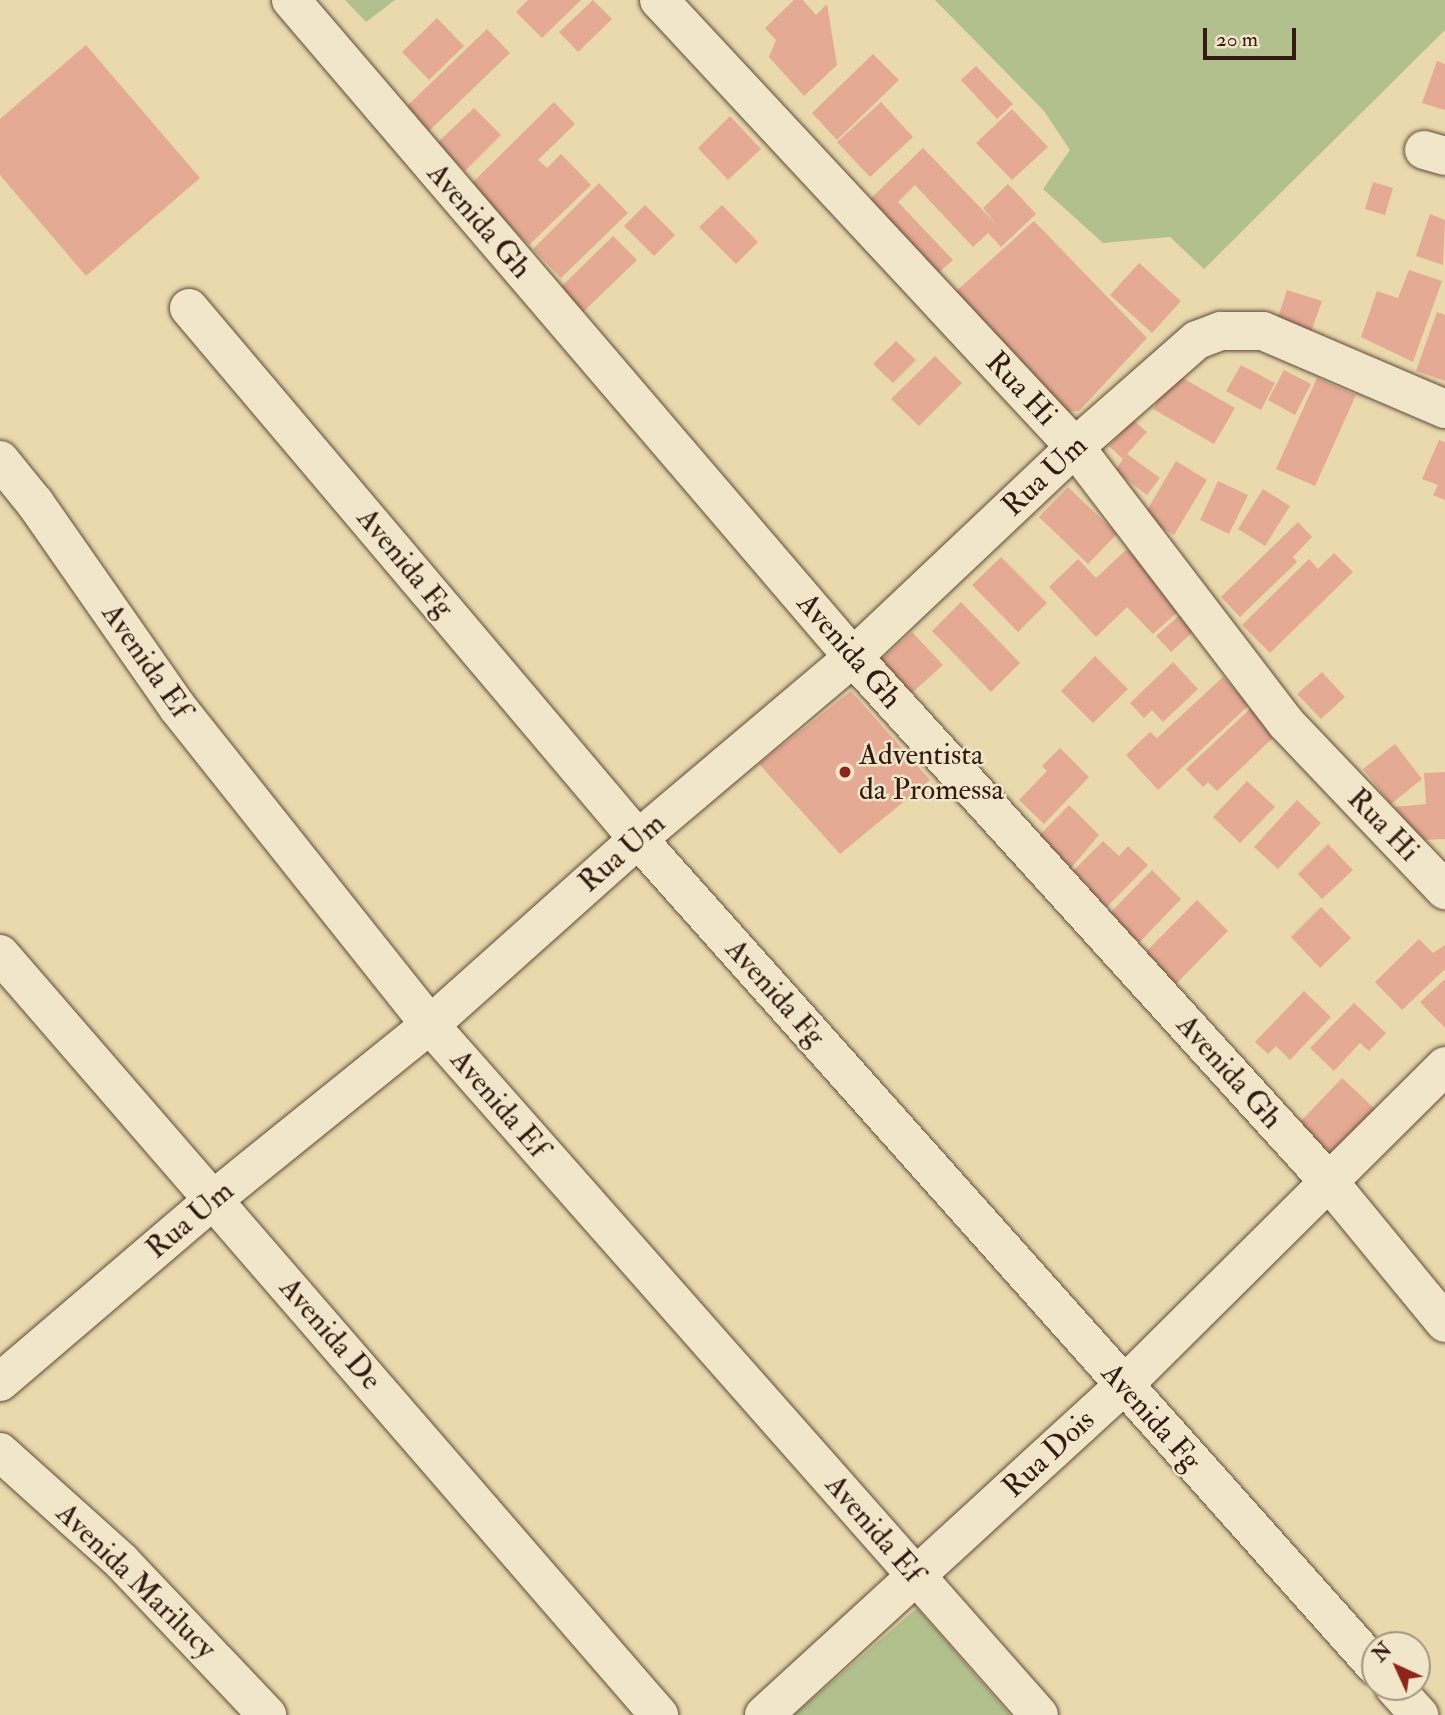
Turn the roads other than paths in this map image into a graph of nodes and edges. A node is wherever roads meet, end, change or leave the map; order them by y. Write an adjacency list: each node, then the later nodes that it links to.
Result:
1 (291, 0): 7 (street, Avenida Gh)
2 (659, 0): 5 (street, Rua Hi)
3 (189, 308): 8 (street, Avenida Fg)
4 (1445, 409): 5 (street, Rua Um)
5 (1075, 447): 7 (street, Rua Um); 9 (street, Rua Hi)
6 (0, 460): 11 (street, Avenida Ef)
7 (853, 657): 8 (street, Rua Um); 13 (street, Avenida Gh)
8 (638, 839): 11 (street, Rua Um); 17 (street, Avenida Fg)
9 (1445, 890)
10 (0, 954): 14 (street, Avenida De)
11 (430, 1025): 14 (street, Rua Um); 19 (street, Avenida Ef)
12 (1445, 1066): 13 (street, Rua Dois)
13 (1330, 1183): 15 (street, Avenida Gh); 17 (street, Rua Dois)
14 (214, 1199): 16 (street, Rua Um); 23 (street, Avenida De)
15 (1445, 1324)
16 (0, 1382)
17 (1123, 1386): 19 (street, Rua Dois); 20 (street, Avenida Fg)
18 (0, 1452): 22 (street, Avenida Marilucy)
19 (917, 1577): 24 (street, Rua Dois); 25 (street, Avenida Ef)
20 (1361, 1650)
21 (1406, 1701): 26 (street)
22 (267, 1715)
23 (659, 1715)
24 (764, 1715)
25 (1039, 1715)
26 (1419, 1715)

